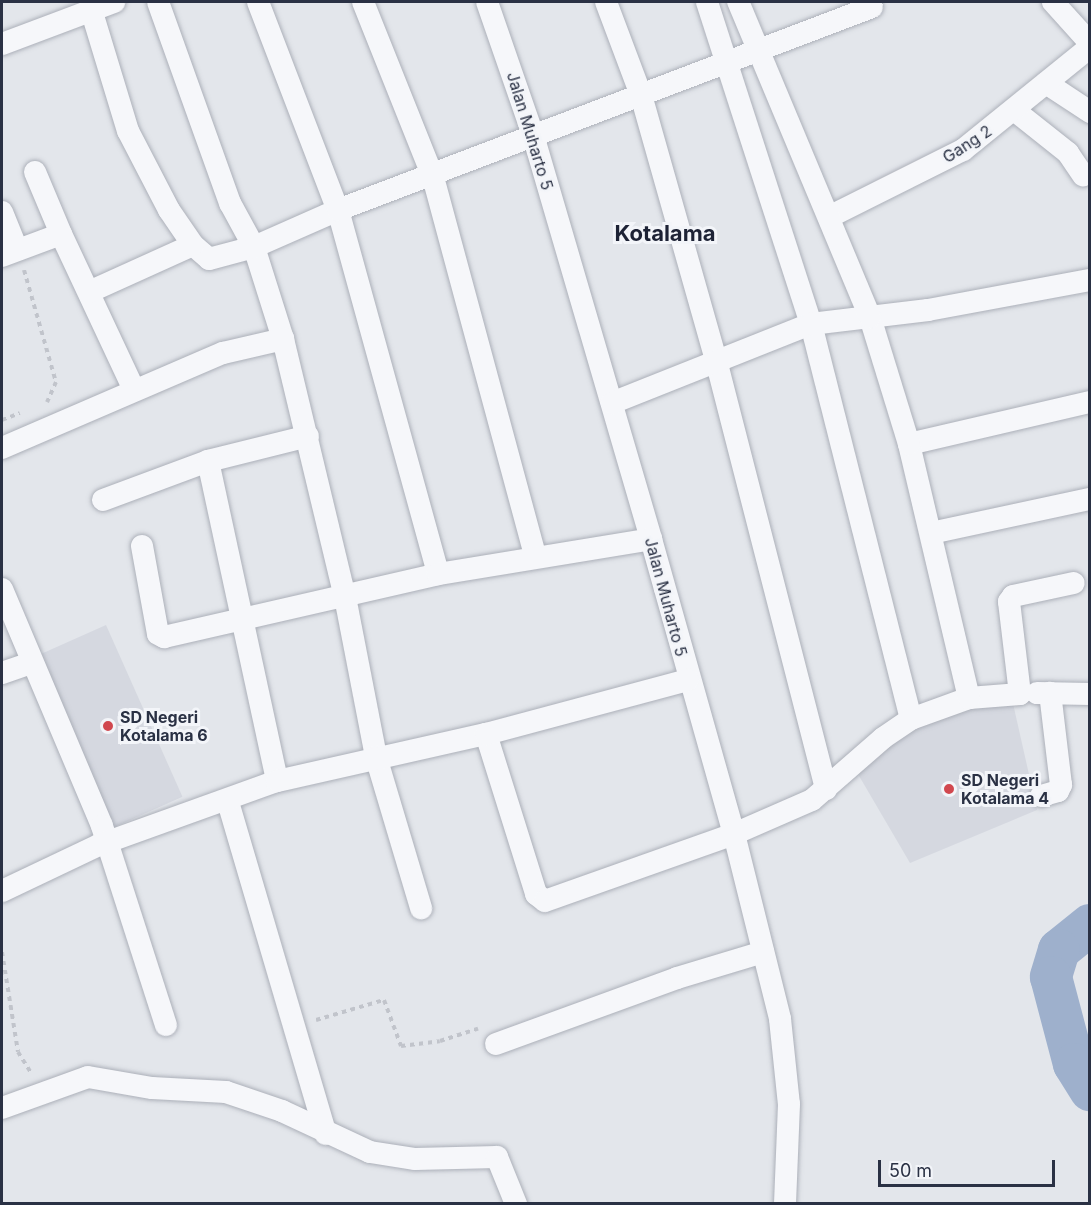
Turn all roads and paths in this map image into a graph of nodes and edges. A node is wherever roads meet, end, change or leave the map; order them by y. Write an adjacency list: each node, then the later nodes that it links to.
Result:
1 (114, 2): 11 (street)
2 (158, 2): 29 (street)
3 (258, 2): 24 (street)
4 (363, 2): 23 (street)
5 (487, 2): 20 (street, Jalan Muharto 5)
6 (606, 2): 17 (street)
7 (707, 2): 15 (street)
8 (738, 2): 14 (street)
9 (1053, 2): 13 (street)
10 (873, 7): 14 (street)
11 (91, 9): 12 (street); 28 (street)
12 (2, 44)
13 (1089, 45): 16 (street, Gang 2)
14 (759, 53): 15 (street); 26 (street)
15 (729, 64): 17 (street); 34 (street)
16 (1046, 83): 18 (street, Gang 2); 19 (street)
17 (641, 95): 20 (street); 36 (street)
18 (1014, 110): 22 (street); 26 (street, Gang 2)
19 (1089, 112)
20 (533, 135): 23 (street); 39 (street, Jalan Muharto 5)
21 (35, 172): 27 (street)
22 (1083, 175)
23 (433, 177): 24 (street); 52 (street)
24 (338, 210): 29 (street); 53 (street)
25 (2, 212): 30 (street)
26 (829, 216): 33 (street)
27 (61, 234): 30 (street); 32 (street)
28 (193, 245): 29 (street); 32 (street)
29 (254, 247): 35 (street)
30 (9, 252): 40 (path)
31 (1089, 279): 33 (street)
32 (89, 292): 37 (street)
33 (870, 317): 34 (street); 44 (street)
34 (811, 324): 36 (street); 65 (street)
35 (283, 339): 37 (street); 43 (street)
36 (716, 360): 39 (street); 69 (street)
37 (134, 390): 45 (street)
38 (1089, 402): 44 (street)
39 (612, 403): 50 (street, Jalan Muharto 5)
40 (43, 404)
41 (28, 410): 42 (path)
42 (2, 420)
43 (308, 436): 46 (street); 56 (street)
44 (909, 444): 49 (street)
45 (2, 448)
46 (208, 461): 48 (street); 57 (street)
47 (1089, 499): 49 (street)
48 (103, 500)
49 (931, 533): 64 (street)
50 (651, 539): 52 (street); 60 (street, Jalan Muharto 5)
51 (142, 546): 57 (street)
52 (535, 556): 53 (street)
53 (438, 574): 56 (street)
54 (1074, 583): 62 (street)
55 (2, 589): 58 (street)
56 (345, 597): 57 (street); 67 (street)
57 (241, 621): 68 (street)
58 (31, 663): 59 (street); 73 (street)
59 (2, 673)
60 (688, 681): 66 (street); 72 (street, Jalan Muharto 5)
61 (1050, 693): 62 (street); 63 (street); 70 (street)
62 (1020, 694): 64 (street)
63 (1089, 694)
64 (969, 698): 65 (street)
65 (911, 718): 69 (street)
66 (486, 734): 67 (street); 72 (street)
67 (376, 756): 68 (street); 75 (street)
68 (277, 781): 71 (street)
69 (826, 789): 72 (street)
70 (1041, 796)
71 (228, 802): 73 (street); 79 (street)
72 (734, 834): 77 (street, Jalan Muharto 5)
73 (105, 843): 74 (street); 78 (street)
74 (2, 891)
75 (421, 908)
76 (2, 952): 81 (path)
77 (763, 952): 80 (street); 85 (street, Jalan Muharto 5)
78 (166, 1025)
79 (292, 1027): 80 (path); 83 (street)
80 (496, 1044)
81 (40, 1091): 82 (street); 83 (street)
82 (2, 1108)
83 (326, 1134): 84 (street)
84 (516, 1203)
85 (784, 1203)

